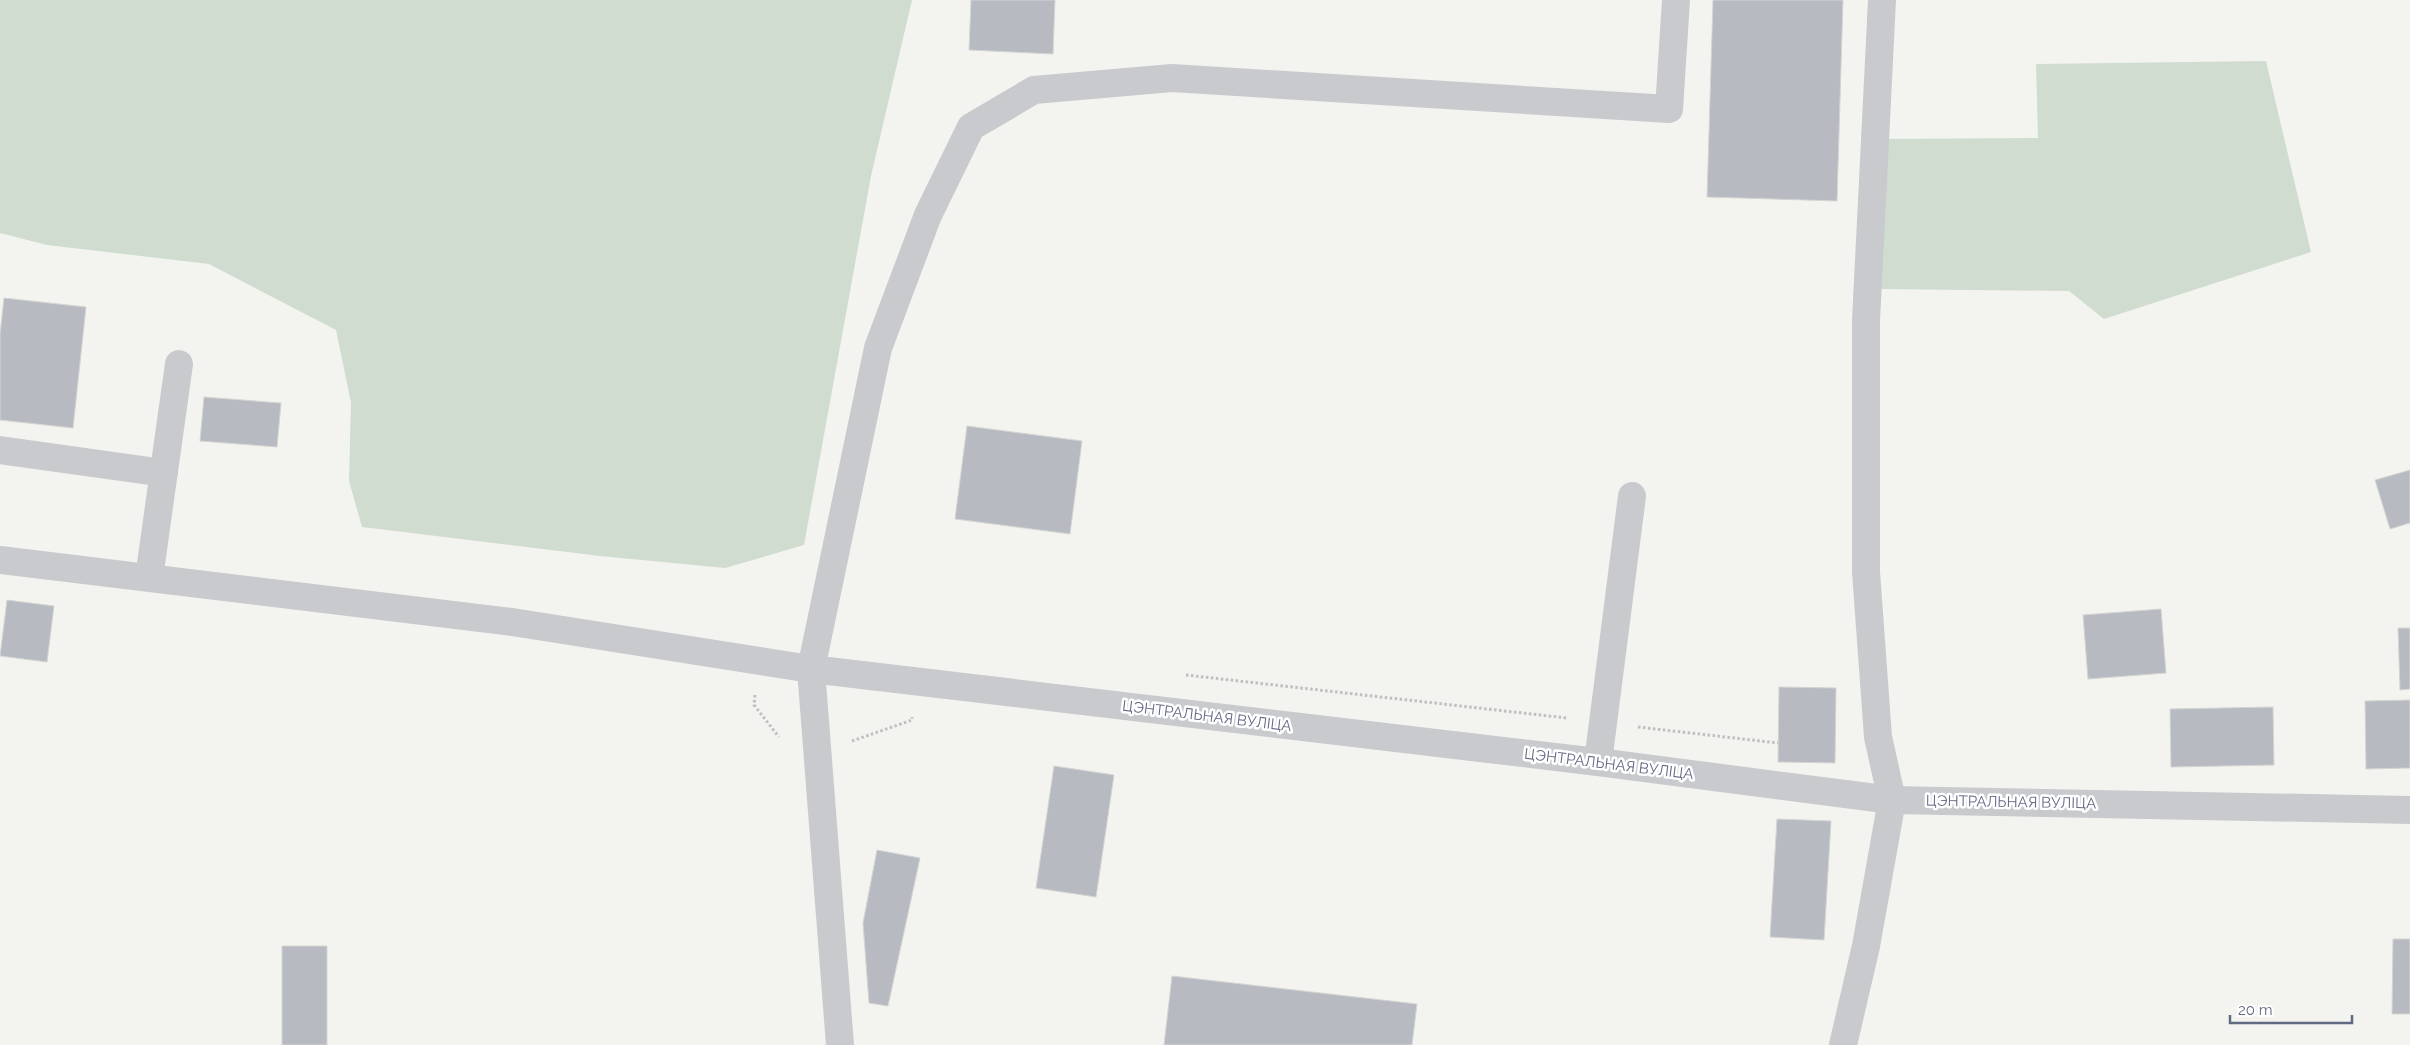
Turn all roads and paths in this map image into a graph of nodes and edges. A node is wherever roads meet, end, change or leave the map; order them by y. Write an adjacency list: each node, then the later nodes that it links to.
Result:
1 (1676, 0): 9 (street)
2 (1882, 0): 14 (street)
3 (179, 364): 5 (street)
4 (0, 450): 5 (street)
5 (164, 473): 8 (street)
6 (1632, 496): 11 (street)
7 (0, 560): 8 (street, ЦЭНТРАЛЬНАЯ ВУЛІЦА)
8 (149, 578): 9 (street, ЦЭНТРАЛЬНАЯ ВУЛІЦА)
9 (811, 669): 13 (street, ЦЭНТРАЛЬНАЯ ВУЛІЦА); 16 (street)
10 (1179, 674): 11 (path)
11 (1603, 722): 12 (path); 13 (street)
12 (1778, 743)
13 (1598, 762): 14 (street, ЦЭНТРАЛЬНАЯ ВУЛІЦА)
14 (1892, 800): 15 (street, ЦЭНТРАЛЬНАЯ ВУЛІЦА); 17 (street)
15 (2410, 810)
16 (840, 1045)
17 (1843, 1045)

